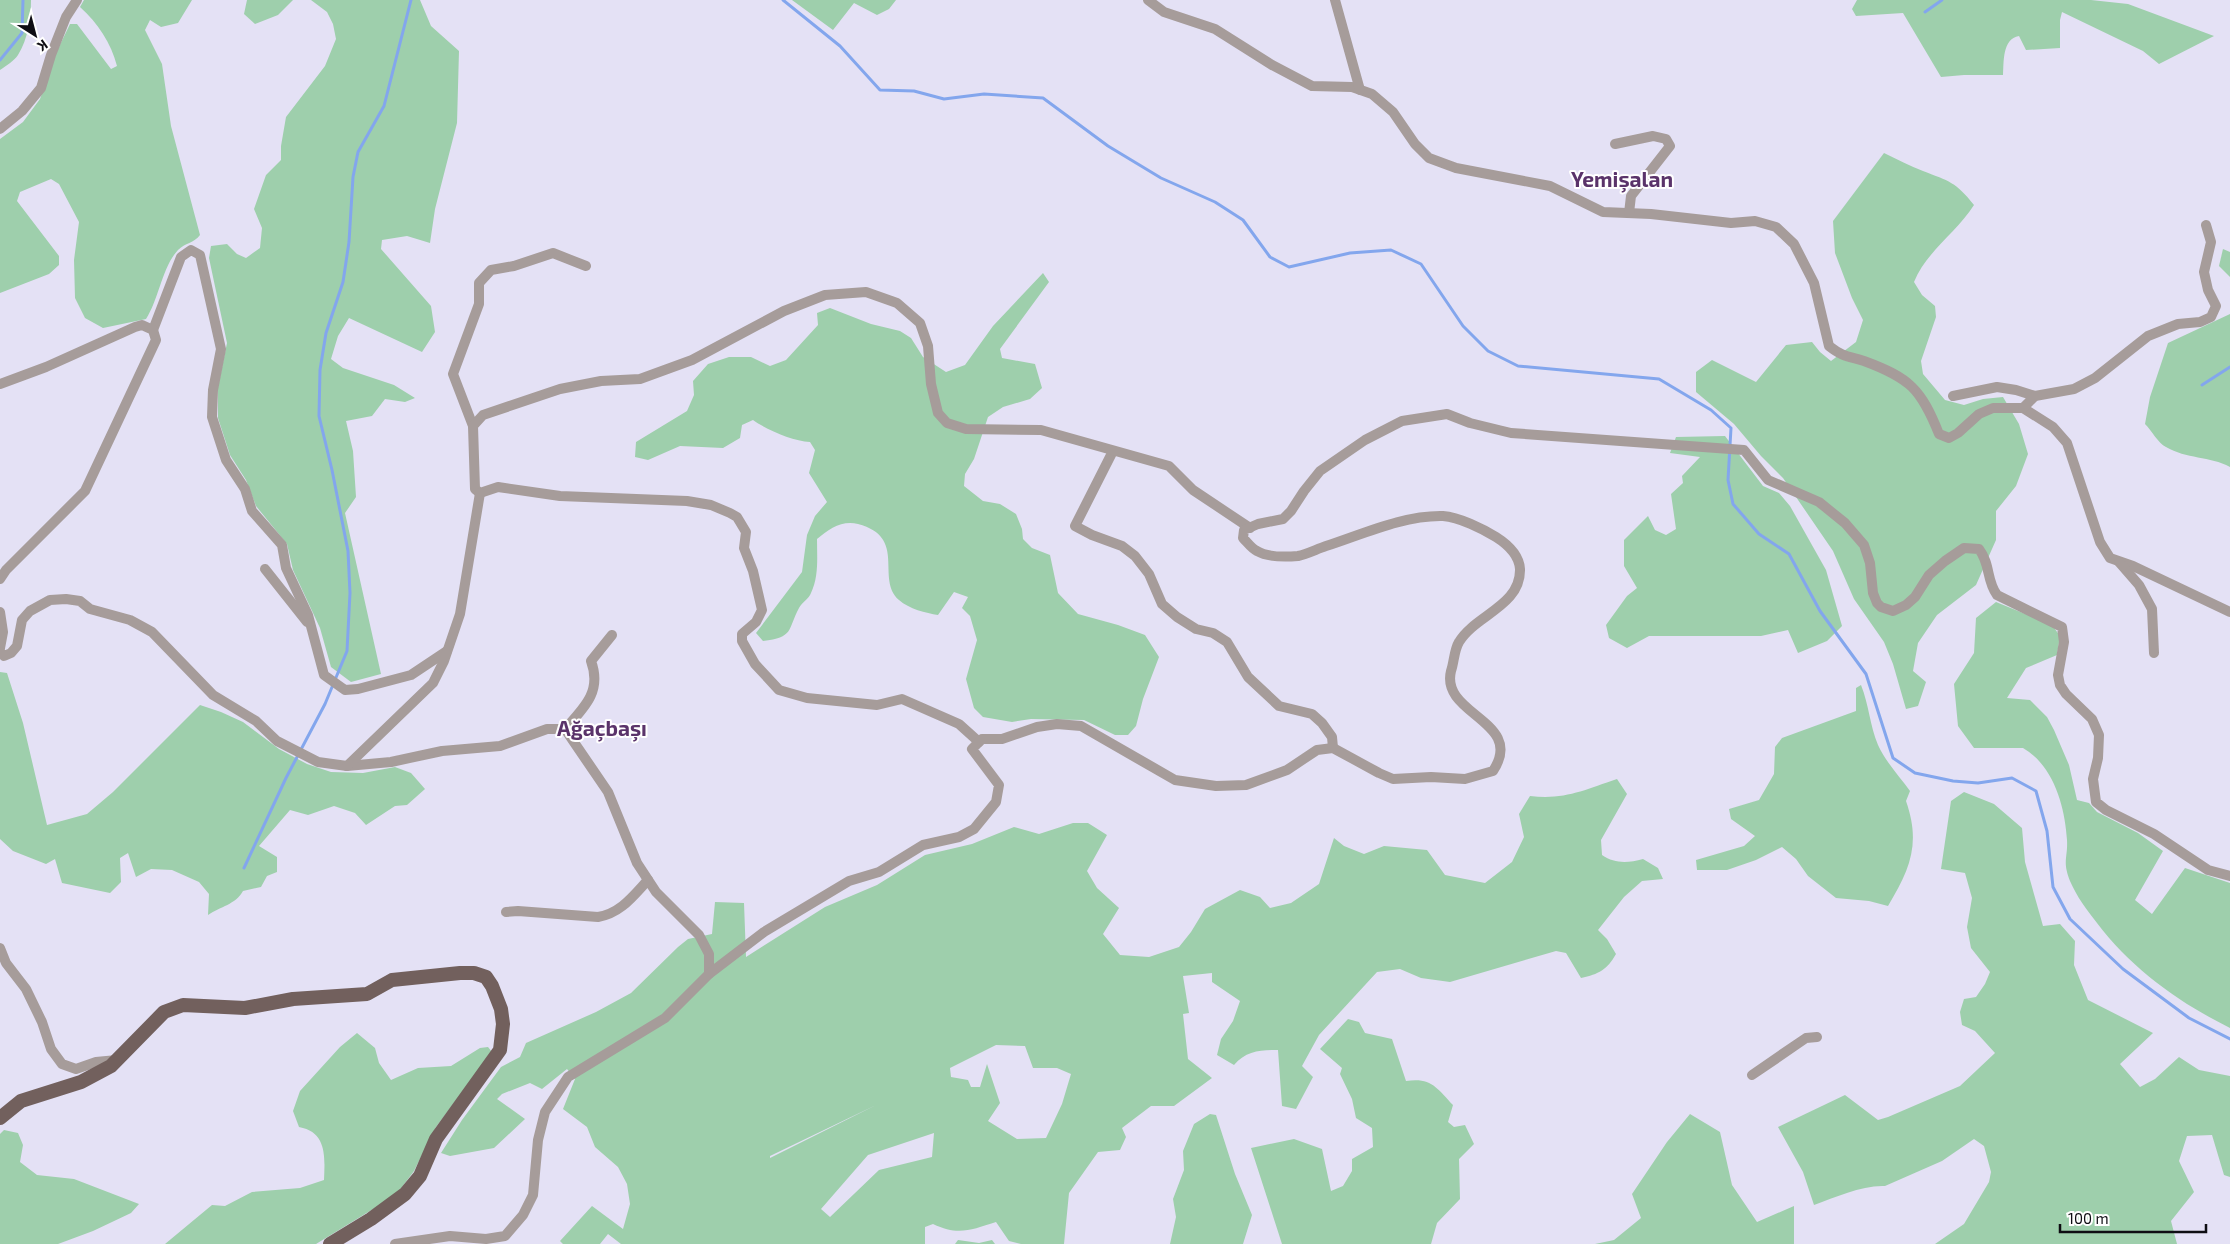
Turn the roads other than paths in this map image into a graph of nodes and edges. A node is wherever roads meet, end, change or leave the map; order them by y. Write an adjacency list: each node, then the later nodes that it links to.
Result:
1 (77, 0): 5 (street)
2 (1148, 0): 4 (street)
3 (1335, 0): 4 (street)
4 (1360, 90): 7 (street)
5 (0, 129)
6 (1614, 144): 7 (street)
7 (1629, 213): 14 (street)
8 (2206, 225): 13 (street)
9 (586, 266): 15 (street)
10 (153, 330): 11 (street); 21 (street); 24 (street)
11 (0, 384)
12 (1953, 396): 13 (street)
13 (2035, 396): 14 (street)
14 (2022, 408): 19 (street)
15 (473, 426): 16 (street); 17 (street)
16 (1113, 451): 18 (street); 31 (street)
17 (480, 493): 26 (street); 30 (street)
18 (1250, 528): 31 (street); 33 (street)
19 (2117, 560): 23 (street); 27 (street)
20 (264, 569): 24 (street)
21 (0, 580)
22 (0, 612): 28 (street)
23 (2230, 612)
24 (312, 629): 26 (street)
25 (612, 635): 29 (street)
26 (447, 651): 32 (street)
27 (2154, 653)
28 (1, 655): 32 (street)
29 (565, 729): 32 (street); 34 (street)
30 (979, 742): 31 (street); 37 (street)
31 (1333, 748)
32 (347, 766)
33 (2230, 876)
34 (648, 880): 35 (street); 37 (street)
35 (506, 912)
36 (0, 948): 39 (street)
37 (708, 974): 43 (street)
38 (1818, 1037): 40 (street)
39 (118, 1060): 41 (main road); 42 (main road)
40 (1752, 1075)
41 (0, 1118)
42 (330, 1244)
43 (395, 1244)

